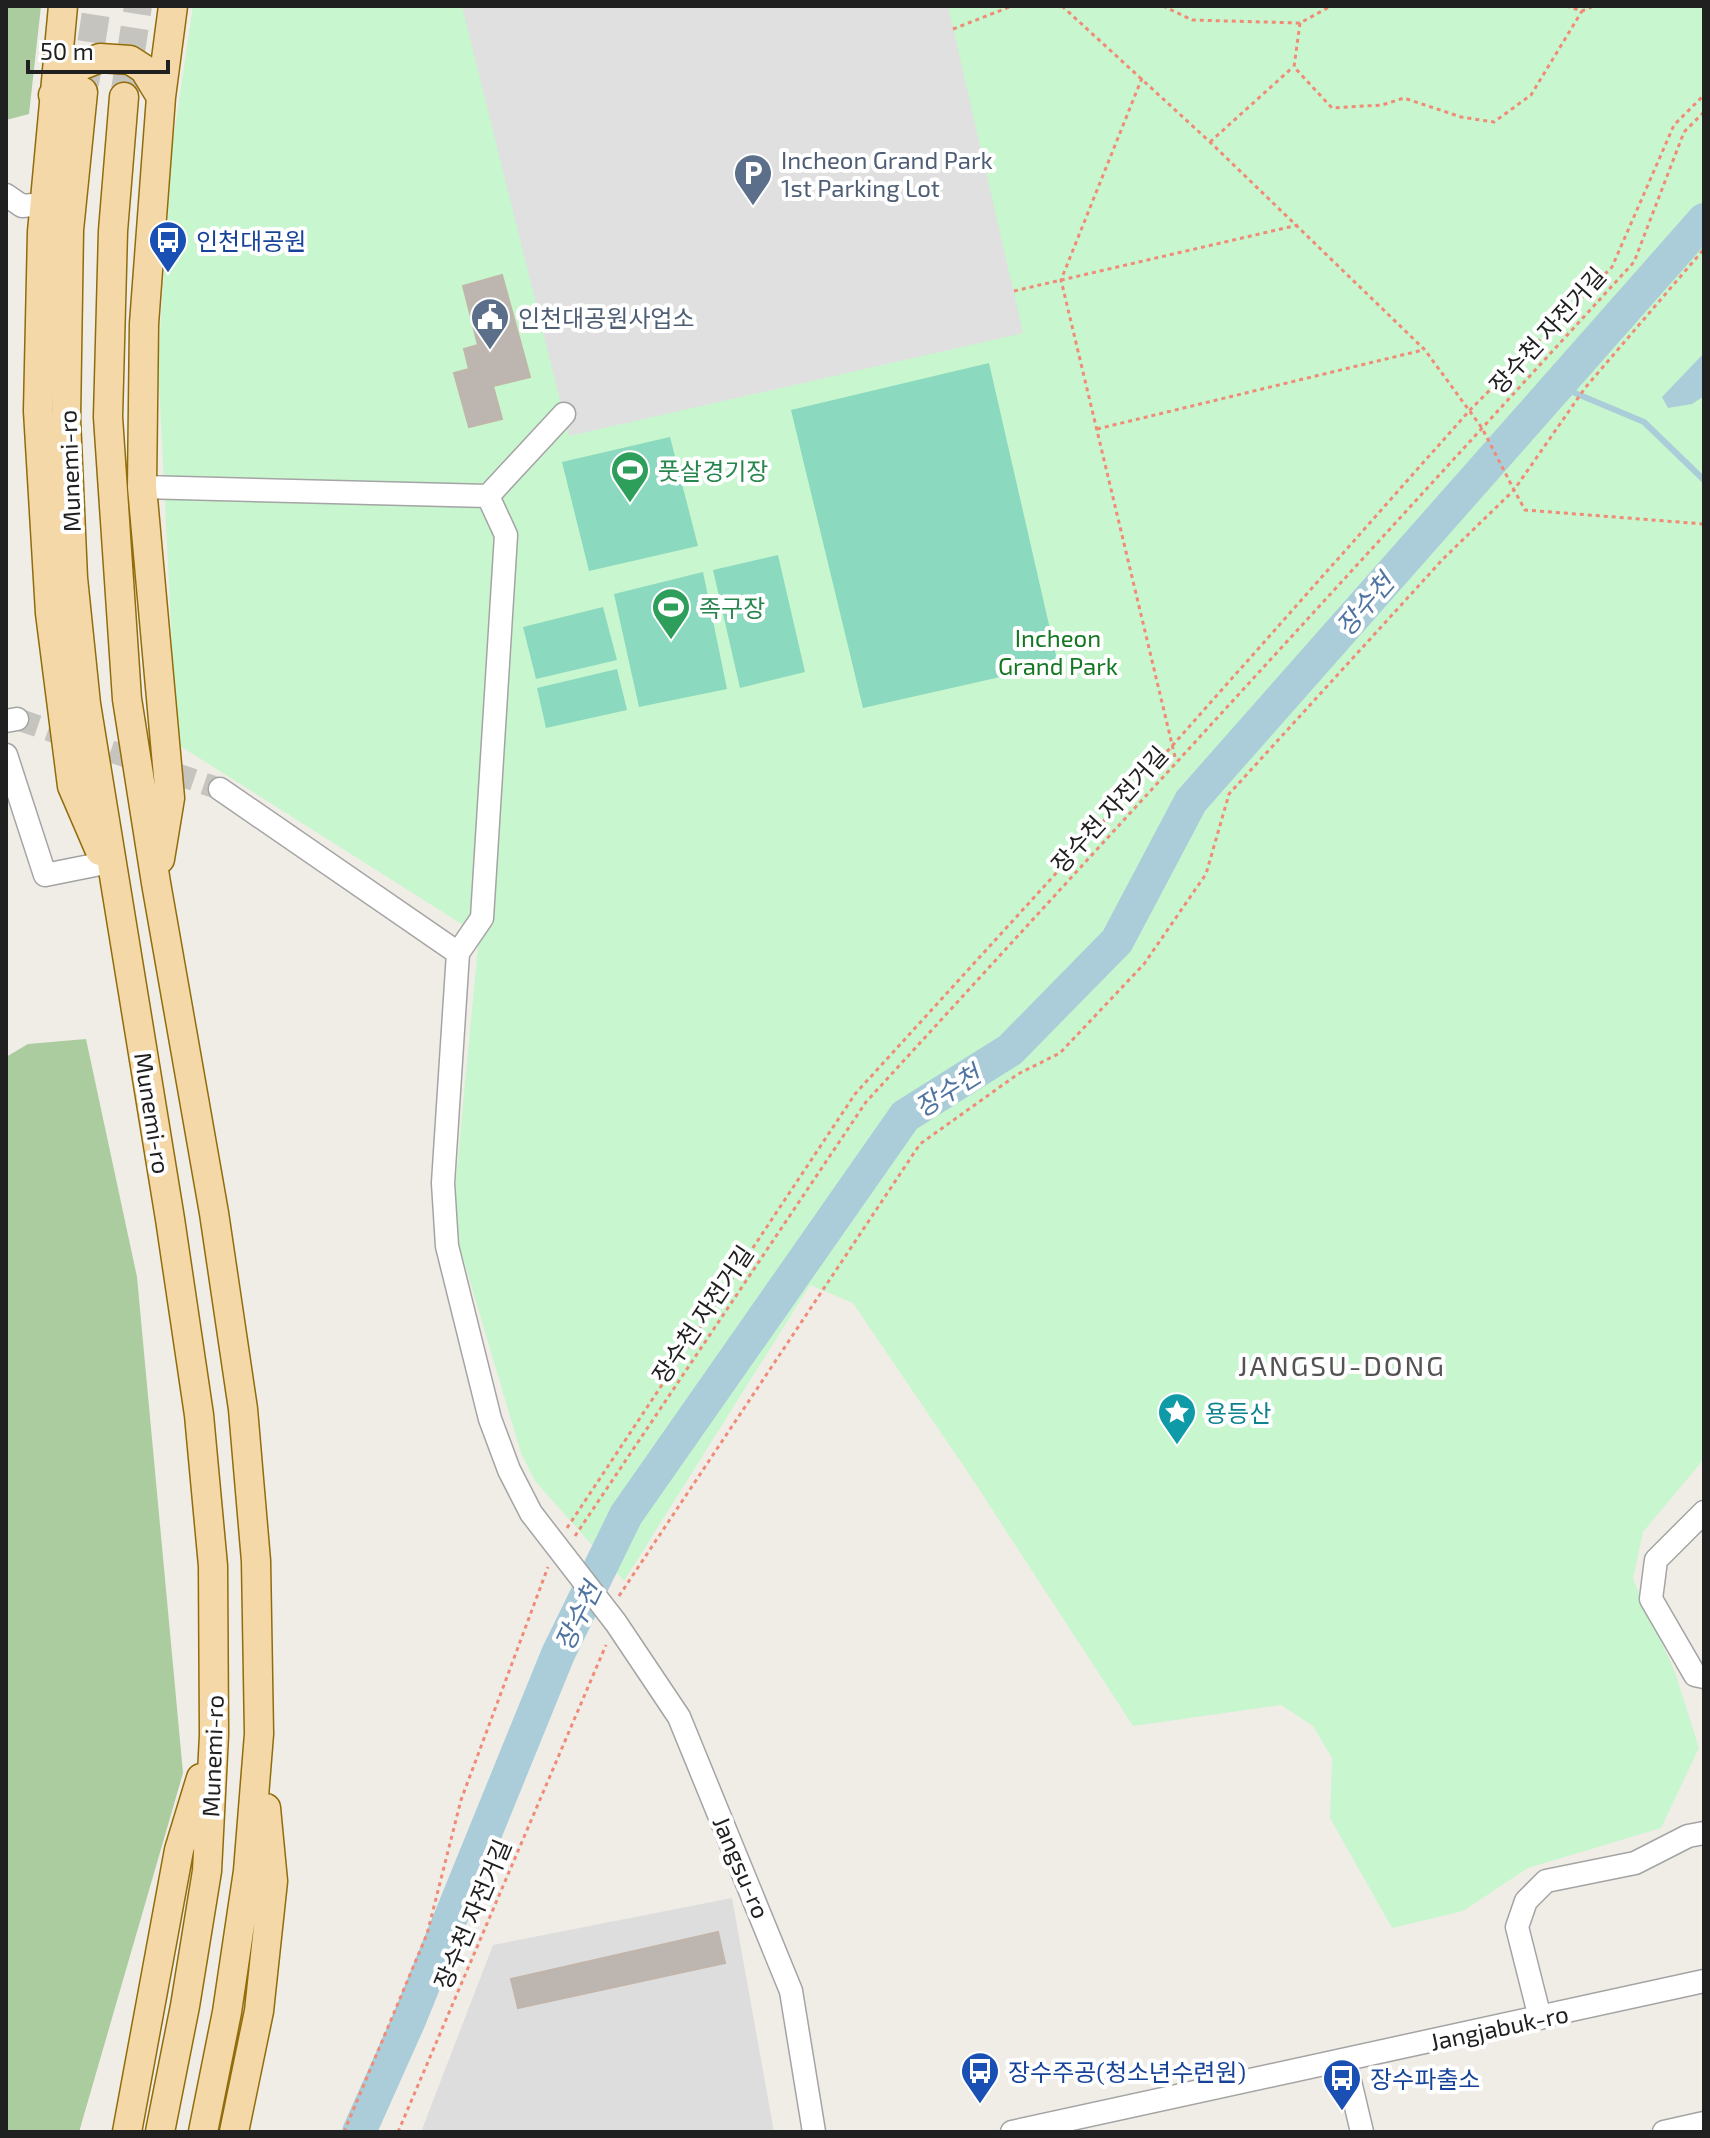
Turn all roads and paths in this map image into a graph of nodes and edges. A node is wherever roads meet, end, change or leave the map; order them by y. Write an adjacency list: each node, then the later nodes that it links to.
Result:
1 (63, 6): 15 (main road)
2 (173, 6): 18 (main road)
3 (1012, 6): 11 (path)
4 (1062, 6): 13 (path)
5 (1163, 6): 10 (path)
6 (1331, 6): 10 (path)
7 (1566, 6): 9 (path)
8 (1594, 6): 9 (path)
9 (1582, 11): 12 (path)
10 (1300, 23): 12 (path)
11 (953, 29)
12 (1294, 67): 20 (path)
13 (1142, 78): 20 (path); 25 (path)
14 (83, 92): 42 (main road, Munemi-ro)
15 (53, 95): 18 (main road); 22 (main road)
16 (1704, 95): 28 (path)
17 (124, 97): 41 (main road, Munemi-ro)
18 (161, 97): 32 (main road)
19 (1704, 112): 30 (path, 장수천 자전거길)
20 (1210, 142): 23 (path)
21 (6, 195): 22 (street)
22 (44, 204): 40 (main road)
23 (1298, 225): 25 (path); 27 (path)
24 (1704, 249): 33 (path, 장수천 자전거길)
25 (1061, 280): 26 (path); 31 (path)
26 (1014, 291)
27 (1425, 350): 28 (path); 31 (path)
28 (1469, 411): 30 (path); 36 (path)
29 (564, 414): 34 (street)
30 (1482, 428): 33 (path); 38 (path, 장수천 자전거길)
31 (1097, 429): 36 (path)
32 (142, 487): 34 (street); 41 (main road)
33 (1514, 490): 35 (path); 46 (path, 장수천 자전거길)
34 (488, 496): 43 (street)
35 (1704, 524)
36 (1172, 746): 38 (path); 45 (path)
37 (6, 755): 40 (street)
38 (1176, 763): 45 (path, 장수천 자전거길)
39 (220, 789): 43 (street)
40 (105, 863): 42 (main road)
41 (156, 883): 48 (main road, Munemi-ro)
42 (117, 893): 49 (main road, Munemi-ro)
43 (458, 953): 45 (street, Jangsu-ro)
44 (1704, 1512): 47 (street)
45 (564, 1554): 46 (street, Jangsu-ro); 59 (path)
46 (607, 1611): 60 (path, 장수천 자전거길); 61 (street, Jangsu-ro)
47 (1704, 1677)
48 (259, 1734): 57 (main road, Munemi-ro); 58 (main road)
49 (214, 1735): 55 (main road); 56 (main road, Munemi-ro)
50 (1704, 1833): 52 (street)
51 (1704, 1981): 52 (street, Jangjabuk-ro)
52 (1540, 2018): 53 (street, Jangjabuk-ro)
53 (1345, 2060): 62 (street, Jangjabuk-ro); 63 (street)
54 (1704, 2123): 64 (street)
55 (127, 2132)
56 (160, 2132)
57 (203, 2132)
58 (234, 2132)
59 (344, 2132)
60 (398, 2132)
61 (814, 2132)
62 (1012, 2132)
63 (1362, 2132)
64 (1664, 2132)

